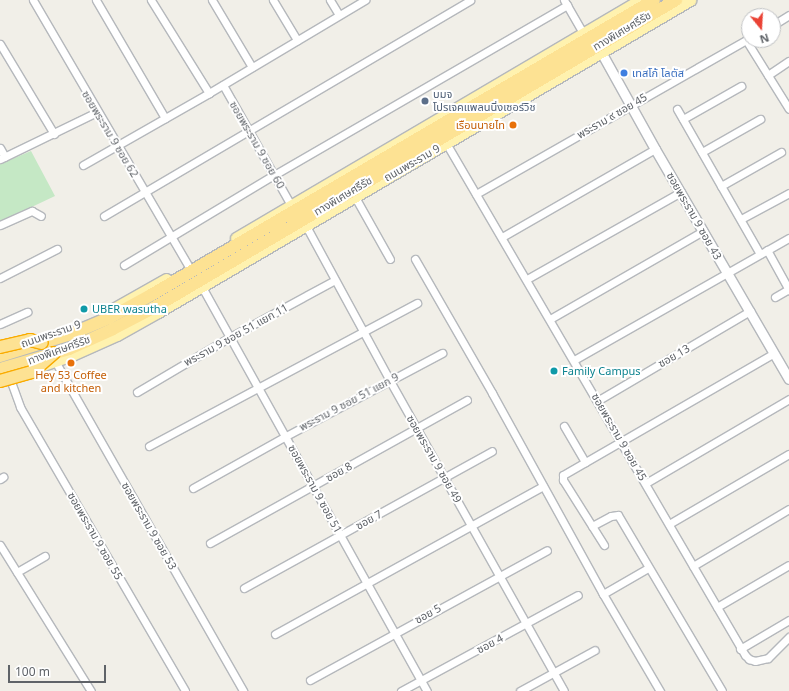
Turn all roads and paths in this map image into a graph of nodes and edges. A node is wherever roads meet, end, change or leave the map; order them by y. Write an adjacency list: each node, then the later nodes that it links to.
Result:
1 (33, 0): 30 (street, ซอยพระราม 9 ซอย 62)
2 (96, 0): 31 (street)
3 (151, 0): 26 (street)
4 (212, 0): 22 (street)
5 (273, 0): 16 (street)
6 (330, 0): 14 (street)
7 (365, 0): 14 (street)
8 (470, 0): 34 (street)
9 (654, 0): 82 (highway, ทางพิเศษศรีรัช)
10 (676, 0): 87 (highway, ทางพิเศษศรีรัช)
11 (690, 0): 20 (main road, ถนนพระราม 9)
12 (566, 2): 15 (street); 44 (street)
13 (633, 2): 15 (main road, ถนนพระราม 9)
14 (339, 15): 16 (street)
15 (583, 33): 51 (main road, ถนนพระราม 9)
16 (297, 40): 22 (street)
17 (741, 42): 27 (street, พระราม ๙ ซอย 45)
18 (0, 44): 35 (street)
19 (752, 48): 23 (street)
20 (601, 52): 27 (street, ซอยพระราม 9 ซอย 43); 36 (main road, ถนนพระราม 9)
21 (789, 61): 23 (street)
22 (252, 67): 24 (street)
23 (768, 75): 29 (street)
24 (223, 85): 26 (street); 34 (street, ซอยพระราม 9 ซอย 60)
25 (741, 86): 32 (street)
26 (209, 93): 31 (street)
27 (630, 105): 39 (street, ซอยพระราม 9 ซอย 43); 49 (street, พระราม ๙ ซอย 45)
28 (677, 109): 32 (street)
29 (789, 109)
30 (97, 112): 35 (street); 37 (street, ซอยพระราม 9 ซอย 62)
31 (164, 118): 37 (street)
32 (683, 119): 40 (street)
33 (760, 119): 40 (street)
34 (250, 131): 44 (street, ซอยพระราม 9 ซอย 60); 46 (street)
35 (54, 134): 42 (street)
36 (446, 143): 49 (street, ซอยพระราม 9 ซอย 45); 50 (main road, ถนนพระราม 9)
37 (118, 145): 43 (street); 46 (street, ซอยพระราม 9 ซอย 62)
38 (0, 148): 42 (street)
39 (655, 149): 47 (street, ซอยพระราม 9 ซอย 43); 59 (street)
40 (702, 152): 45 (street)
41 (780, 152): 45 (street)
42 (2, 158)
43 (83, 165)
44 (274, 175): 51 (street, ซอยพระราม 9 ซอย 60); 58 (street)
45 (722, 186): 54 (street)
46 (145, 192): 53 (street); 58 (street, ซอยพระราม 9 ซอย 62)
47 (681, 192): 57 (street, ซอยพระราม 9 ซอย 43); 71 (street)
48 (789, 193): 54 (street)
49 (476, 194): 59 (street, ซอยพระราม 9 ซอย 45)
50 (355, 197): 56 (main road, ถนนพระราม 9); 64 (street)
51 (291, 205): 67 (main road, ถนนพระราม 9)
52 (41, 216): 55 (street)
53 (104, 216)
54 (741, 219): 63 (street)
55 (0, 225)
56 (306, 226): 70 (street, ซอยพระราม 9 ซอย 49); 72 (main road, ถนนพระราม 9)
57 (703, 230): 68 (street, ซอยพระราม 9 ซอย 43); 78 (street)
58 (172, 237): 66 (street); 67 (street, ซอยพระราม 9 ซอย 62)
59 (502, 237): 71 (street, ซอยพระราม 9 ซอย 45)
60 (789, 238): 62 (street)
61 (56, 249): 69 (street)
62 (767, 250): 63 (street); 73 (street)
63 (760, 254): 68 (street)
64 (390, 258)
65 (415, 259): 108 (street)
66 (124, 265)
67 (189, 267): 83 (main road, ถนนพระราม 9)
68 (728, 272): 76 (street, ซอยพระราม 9 ซอย 43); 88 (street)
69 (0, 278)
70 (335, 280): 80 (street, ซอยพระราม 9 ซอย 49); 81 (street, พระราม 9 ซอย 51 แยก 11)
71 (527, 280): 78 (street, ซอยพระราม 9 ซอย 45)
72 (202, 287): 81 (street, ซอยพระราม 9 ซอย 51); 87 (main road, ถนนพระราม 9)
73 (789, 289): 74 (street)
74 (775, 297)
75 (417, 303): 80 (street)
76 (750, 311): 85 (street, ซอยพระราม 9 ซอย 43); 97 (street, ซอย 13)
77 (27, 312): 79 (street)
78 (550, 319): 88 (street, ซอยพระราม 9 ซอย 45)
79 (0, 324)
80 (364, 332): 92 (street, ซอยพระราม 9 ซอย 49); 93 (street)
81 (230, 337): 93 (street, ซอยพระราม 9 ซอย 51); 94 (street, พระราม 9 ซอย 51 แยก 11)
82 (42, 344): 83 (highway, bridge); 86 (highway, ทางพิเศษศรีรัช)
83 (0, 348)
84 (442, 353): 92 (street, พระราม 9 ซอย 51 แยก 9)
85 (774, 353): 90 (street, ซอยพระราม 9 ซอย 43); 101 (street)
86 (0, 356)
87 (54, 357): 89 (highway, ทางพิเศษศรีรัช); 91 (main road, ถนนพระราม 9); 91 (highway, bridge); 143 (street, ซอยพระราม 9 ซอย 53)
88 (574, 360): 97 (street, ซอยพระราม 9 ซอย 45)
89 (0, 369)
90 (789, 379)
91 (2, 380): 142 (street, ซอยพระราม 9 ซอย 55)
92 (390, 381): 99 (street, ซอยพระราม 9 ซอย 49); 100 (street, พระราม 9 ซอย 51 แยก 9)
93 (259, 388): 100 (street, ซอยพระราม 9 ซอย 51); 102 (street)
94 (137, 392)
95 (789, 399): 107 (street)
96 (468, 400): 99 (street, ซอย 8)
97 (598, 401): 101 (street, ซอยพระราม 9 ซอย 45)
98 (564, 426): 105 (street)
99 (416, 429): 106 (street, ซอยพระราม 9 ซอย 49); 109 (street, ซอย 8)
100 (286, 436): 109 (street, ซอยพระราม 9 ซอย 51); 110 (street, พระราม 9 ซอย 51 แยก 9)
101 (622, 442): 105 (street); 107 (street, ซอยพระราม 9 ซอย 45)
102 (149, 446)
103 (492, 452): 106 (street, ซอย 7)
104 (789, 454): 112 (street)
105 (586, 462): 114 (street)
106 (445, 478): 113 (street, ซอยพระราม 9 ซอย 49); 115 (street, ซอย 7)
107 (646, 483): 112 (street, ซอยพระราม 9 ซอย 45)
108 (543, 486): 113 (street); 128 (street)
109 (314, 487): 115 (street, ซอยพระราม 9 ซอย 51); 116 (street, ซอย 8)
110 (193, 488)
111 (789, 509): 122 (street)
112 (670, 524): 122 (street, ซอยพระราม 9 ซอย 45)
113 (472, 526): 125 (street, ซอยพระราม 9 ซอย 49); 126 (street)
114 (592, 526): 118 (street); 123 (street)
115 (340, 536): 126 (street, ซอยพระราม 9 ซอย 51); 127 (street, ซอย 7)
116 (210, 543)
117 (0, 545): 124 (street)
118 (604, 545)
119 (547, 550): 125 (street, ซอย 5)
120 (45, 556): 124 (street)
121 (789, 565): 130 (street)
122 (693, 566): 130 (street, ซอยพระราม 9 ซอย 45)
123 (648, 568): 128 (street); 149 (street)
124 (17, 572): 141 (street)
125 (500, 575): 132 (street, ซอยพระราม 9 ซอย 49); 133 (street, ซอย 5)
126 (367, 584): 133 (street, ซอยพระราม 9 ซอย 51); 134 (street)
127 (244, 588)
128 (603, 594): 148 (street)
129 (578, 595): 132 (street, ซอย 4)
130 (717, 607): 136 (street, ซอยพระราม 9 ซอย 45)
131 (789, 620): 136 (street)
132 (527, 624): 138 (street, ซอยพระราม 9 ซอย 49); 140 (street, ซอย 4)
133 (394, 633): 139 (street, ซอย 5); 140 (street, ซอยพระราม 9 ซอย 51)
134 (275, 634)
135 (789, 637): 136 (street)
136 (740, 649)
137 (595, 650): 138 (street)
138 (554, 672): 146 (street); 147 (street, ซอยพระราม 9 ซอย 49)
139 (310, 680)
140 (421, 680): 144 (street, ซอย 4); 145 (street, ซอยพระราม 9 ซอย 51)
141 (91, 691)
142 (185, 691)
143 (243, 691)
144 (402, 691)
145 (427, 691)
146 (520, 691)
147 (564, 691)
148 (660, 691)
149 (722, 691)

